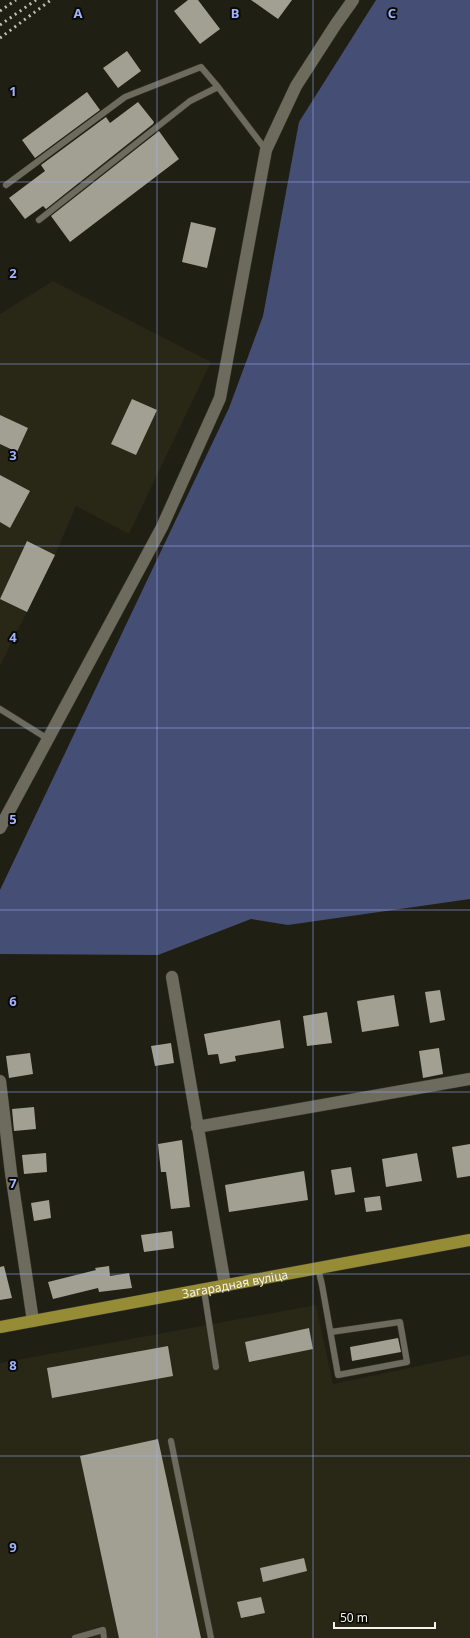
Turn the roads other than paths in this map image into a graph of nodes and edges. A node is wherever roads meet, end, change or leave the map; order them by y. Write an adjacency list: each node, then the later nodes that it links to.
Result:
1 (353, 0): 3 (street)
2 (218, 87): 3 (lane); 4 (lane); 5 (lane)
3 (266, 150): 7 (street)
4 (6, 185)
5 (39, 220)
6 (0, 709): 7 (lane)
7 (48, 738): 8 (street)
8 (0, 828)
9 (172, 977): 12 (street)
10 (470, 1080): 12 (street)
11 (0, 1081): 17 (street)
12 (197, 1127): 15 (street)
13 (470, 1240): 14 (main road, Загарадная вуліца)
14 (318, 1268): 15 (main road, Загарадная вуліца); 19 (lane)
15 (225, 1285): 16 (main road, Загарадная вуліца)
16 (204, 1290): 17 (main road, Загарадная вуліца); 20 (lane)
17 (33, 1321): 18 (main road, Загарадная вуліца)
18 (0, 1327)
19 (330, 1332): 19 (lane)
20 (216, 1367)
21 (171, 1441): 24 (lane)
22 (75, 1638): 23 (lane)
23 (104, 1638)
24 (211, 1638)

